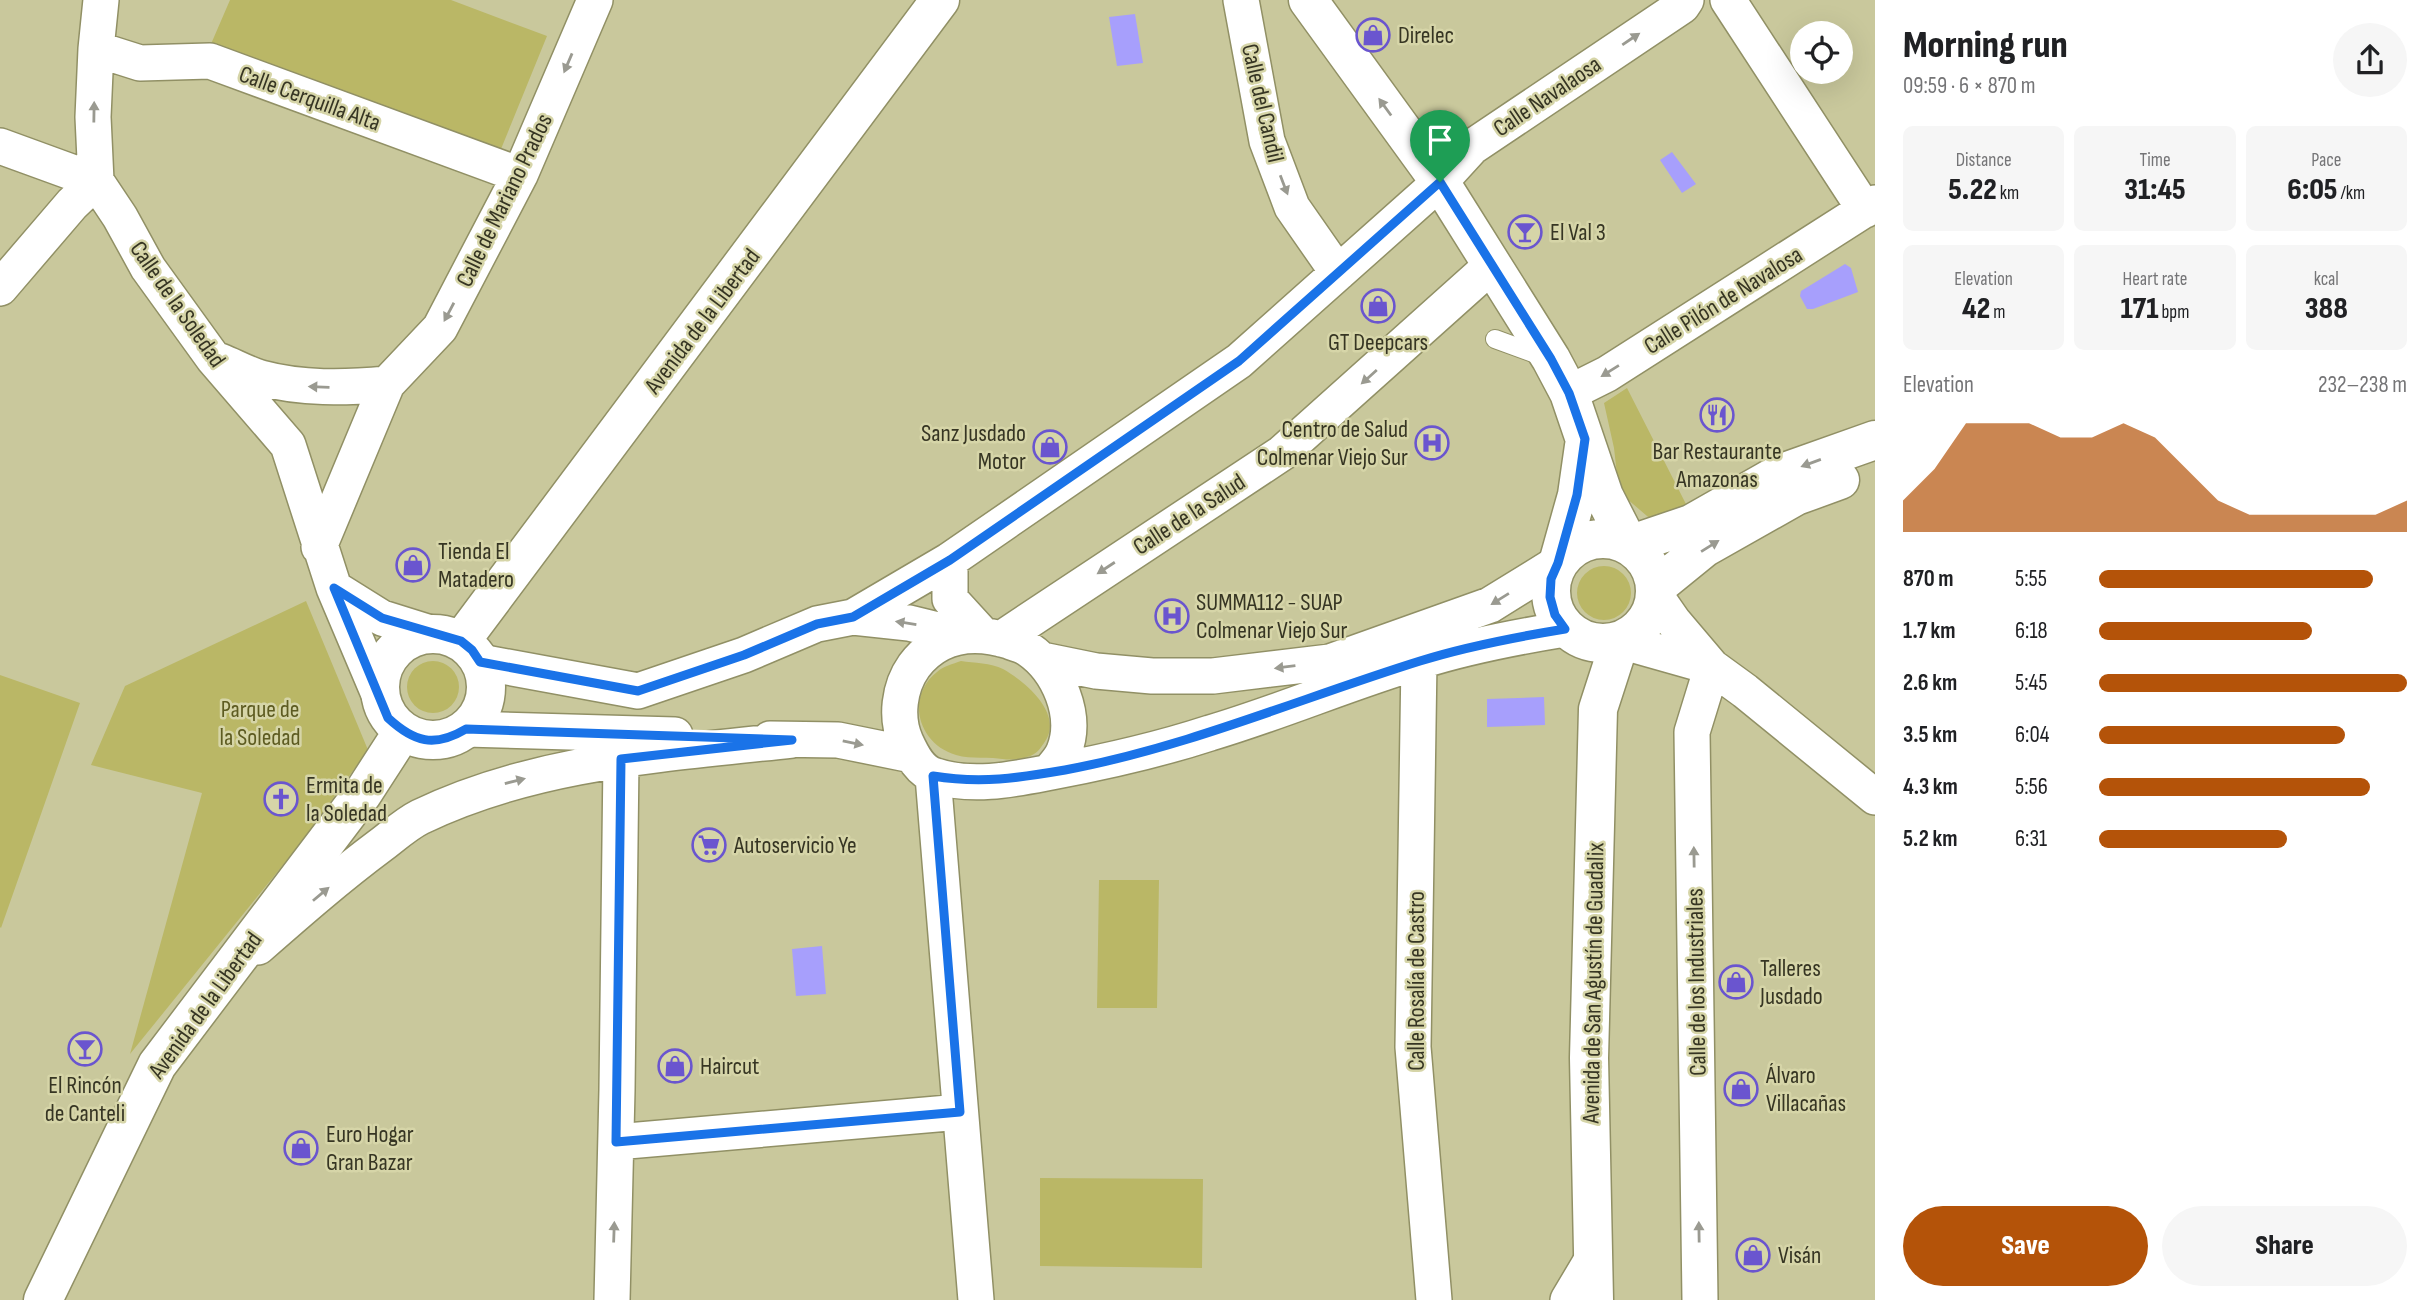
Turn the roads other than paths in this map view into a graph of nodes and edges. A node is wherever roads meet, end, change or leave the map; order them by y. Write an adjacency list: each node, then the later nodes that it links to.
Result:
1 (101, 0): 8 (street)
2 (595, 0): 10 (street, Calle de Mariano Prados, one-way to 10)
3 (940, 0): 35 (street, Avenida de la Libertad)
4 (1241, 0): 15 (street, Calle del Candil, one-way to 15)
5 (1308, 0): 12 (street, one-way to 5)
6 (1686, 0): 12 (street, Calle Navalaosa, one-way to 6)
7 (1728, 0): 13 (street)
8 (96, 49): 10 (street, Calle Cerquilla Alta); 11 (street, one-way to 8)
9 (0, 146): 11 (street)
10 (520, 174): 20 (street, Calle de Mariano Prados, one-way to 20)
11 (96, 181): 16 (street); 18 (street, Calle de la Soledad)
12 (1440, 182): 14 (street); 15 (street, Calle Navalaosa)
13 (1870, 206): 21 (street, Calle Pilón de Navalosa, one-way to 21)
14 (1492, 265): 19 (street); 33 (street, Calle de la Salud, one-way to 33)
15 (1338, 273): 27 (street, Calle Navalaosa)
16 (0, 288)
17 (1495, 340): 19 (lane)
18 (214, 358): 20 (street, one-way to 18); 26 (street, Calle de la Soledad)
19 (1551, 359): 21 (street)
20 (387, 384): 26 (street, Calle de Mariano Prados)
21 (1569, 393): 22 (street)
22 (1585, 439): 25 (street); 28 (street)
23 (1875, 440): 25 (street, one-way to 25)
24 (1875, 467): 30 (street, one-way to 24)
25 (1629, 545): 28 (street); 30 (street)
26 (319, 547): 29 (street, Calle de la Soledad)
27 (950, 560): 31 (street, Calle Navalaosa); 33 (street)
28 (1558, 563): 32 (street); 36 (street, one-way to 36)
29 (334, 588): 35 (street); 39 (street, Calle de la Soledad)
30 (1655, 591): 34 (street); 38 (street)
31 (853, 617): 33 (street, one-way to 31); 35 (street, Calle Navalaosa)
32 (1565, 629): 34 (street); 37 (street); 40 (street, Avenida de San Agustín de Guadalix)
33 (980, 636): 36 (street); 45 (street)
34 (1620, 641): 38 (street); 40 (street, Avenida de San Agustín de Guadalix)
35 (457, 645): 39 (street); 41 (street)
36 (1042, 660): 46 (street)
37 (1419, 661): 46 (street); 55 (street, Calle Rosalía de Castro)
38 (1712, 667): 47 (street); 58 (street, Calle de los Industriales, one-way to 38)
39 (381, 699): 42 (street)
40 (1598, 709): 51 (street, Avenida de San Agustín de Guadalix)
41 (466, 729): 42 (street); 43 (street)
42 (403, 731): 48 (street, Avenida de la Libertad)
43 (792, 740): 44 (street); 45 (street, one-way to 45)
44 (621, 759): 48 (street, one-way to 44); 50 (street)
45 (923, 766): 46 (street); 49 (street)
46 (1049, 772)
47 (1875, 797)
48 (231, 969): 52 (street, Avenida de la Libertad)
49 (960, 1112): 50 (street); 54 (street)
50 (616, 1142): 53 (street, one-way to 50)
51 (1593, 1258): 56 (street); 57 (street, Avenida de San Agustín de Guadalix)
52 (43, 1300)
53 (612, 1300)
54 (975, 1300)
55 (1434, 1300)
56 (1568, 1300)
57 (1594, 1300)
58 (1700, 1300)

